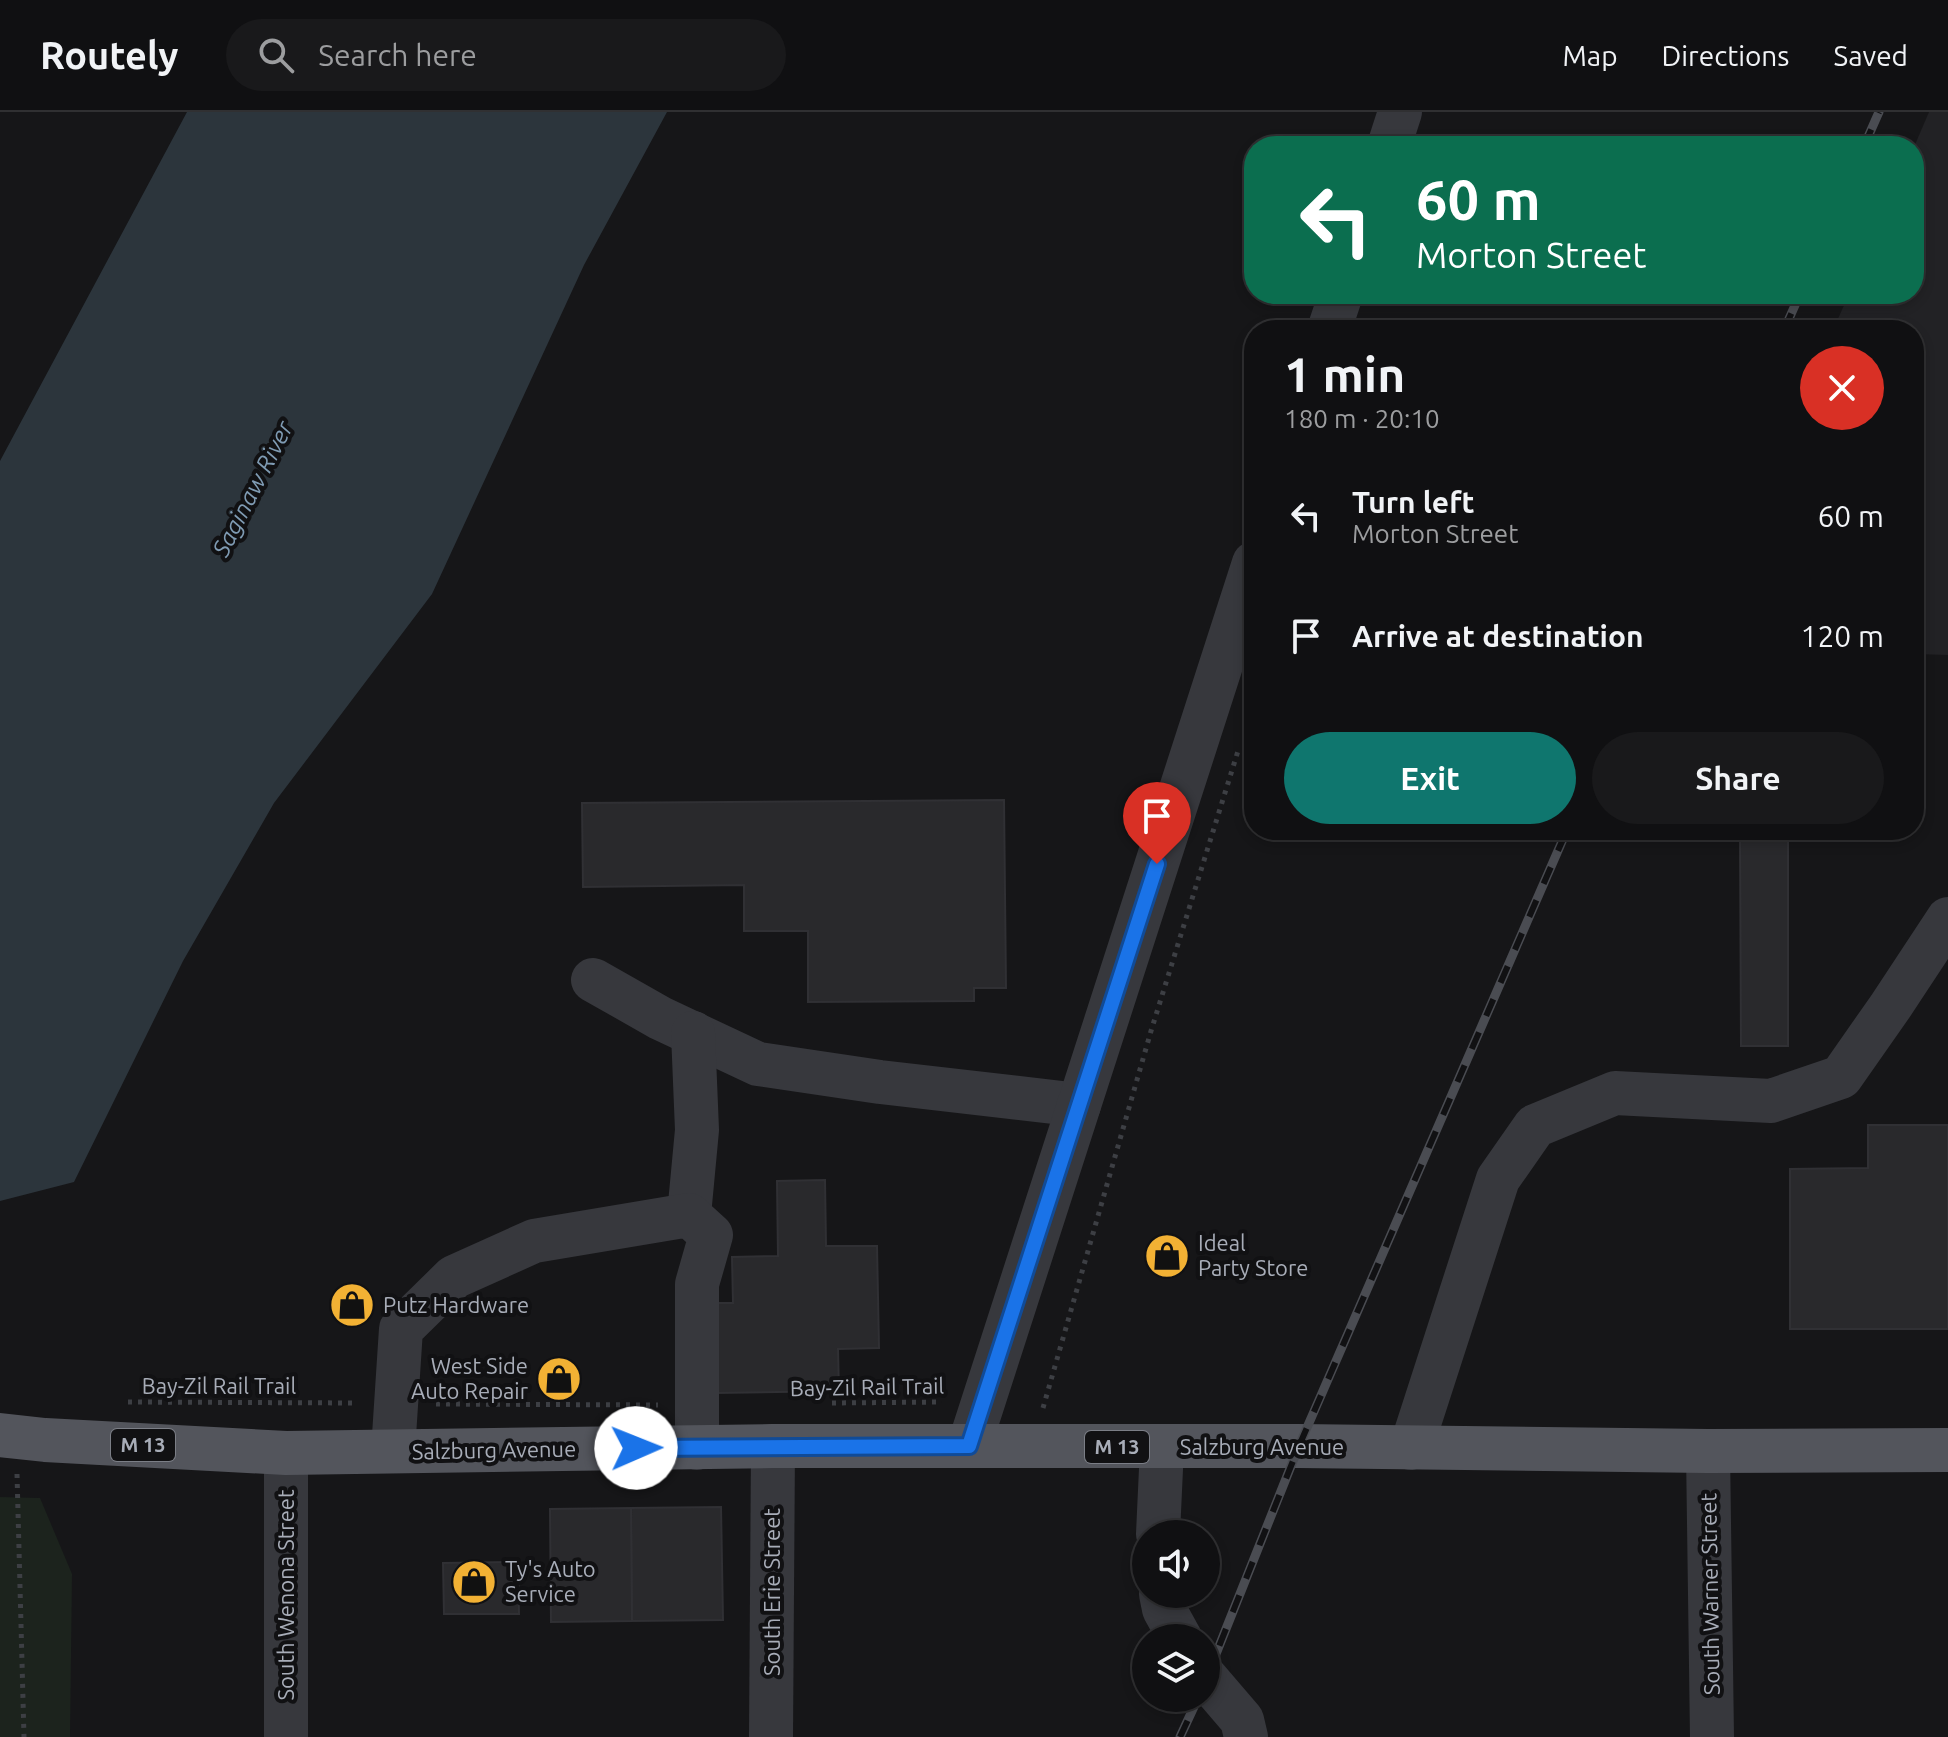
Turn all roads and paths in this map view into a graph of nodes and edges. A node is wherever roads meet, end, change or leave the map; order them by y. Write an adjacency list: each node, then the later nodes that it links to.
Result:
1 (1400, 112): 2 (street)
2 (1392, 136)
3 (1244, 594): 8 (street)
4 (1240, 745): 10 (path, Bay-Zil Rail Trail)
5 (1948, 919): 20 (street)
6 (593, 980): 7 (street)
7 (693, 1033): 8 (street); 9 (street)
8 (1079, 1105): 10 (street)
9 (689, 1215): 13 (street); 14 (street)
10 (983, 1401): 12 (path, Bay-Zil Rail Trail); 17 (street)
11 (119, 1402): 13 (path, Bay-Zil Rail Trail)
12 (824, 1403)
13 (395, 1404): 14 (path, Bay-Zil Rail Trail); 22 (street)
14 (697, 1405): 19 (street)
15 (8, 1436): 24 (main road, Salzburg Avenue / M 13); 27 (path)
16 (773, 1446): 17 (main road, Salzburg Avenue / M 13); 19 (main road, Salzburg Avenue / M 13); 29 (street, South Erie Street)
17 (969, 1446): 18 (main road, Salzburg Avenue / M 13)
18 (1162, 1447): 20 (main road, Salzburg Avenue / M 13); 25 (street)
19 (697, 1448): 22 (main road, Salzburg Avenue / M 13)
20 (1411, 1448): 23 (main road, Salzburg Avenue / M 13)
21 (1948, 1450): 23 (main road, Salzburg Avenue / M 13)
22 (393, 1451): 24 (main road, Salzburg Avenue / M 13)
23 (1708, 1451): 31 (street, South Warner Street)
24 (286, 1453): 28 (street, South Wenona Street)
25 (1159, 1520)
26 (1220, 1694): 30 (street)
27 (24, 1737)
28 (286, 1737)
29 (771, 1737)
30 (1246, 1737)
31 (1712, 1737)

